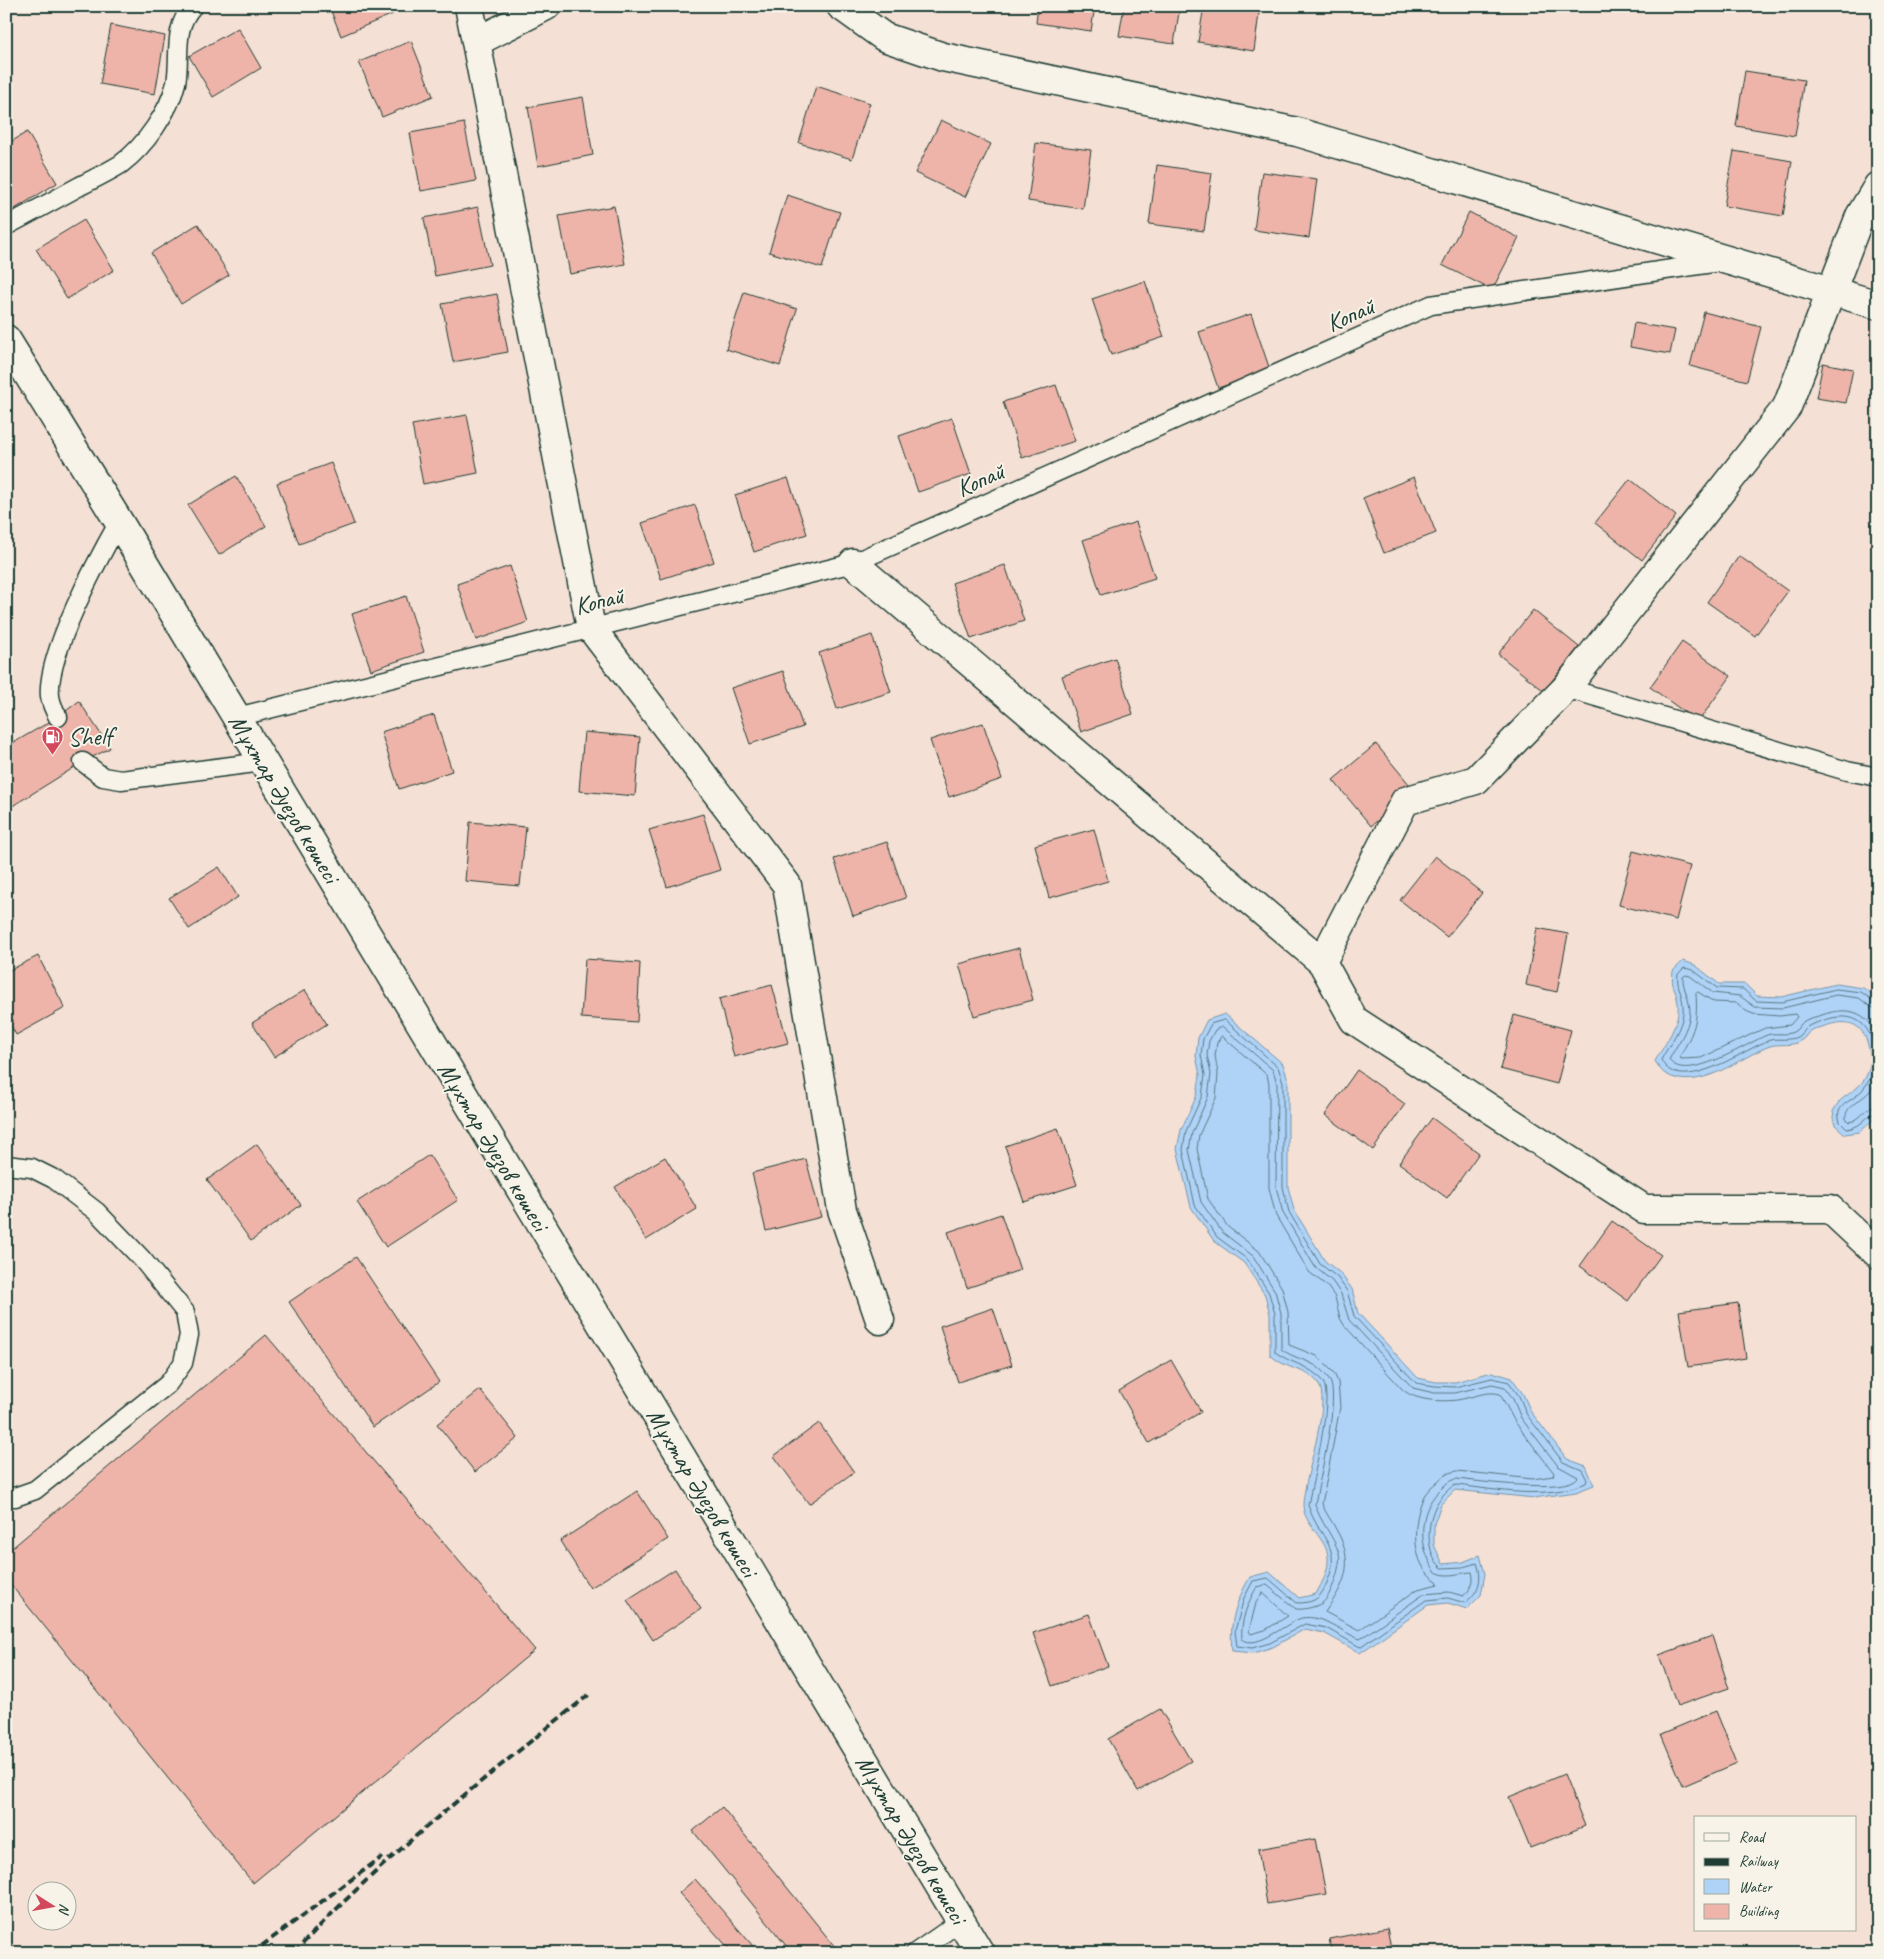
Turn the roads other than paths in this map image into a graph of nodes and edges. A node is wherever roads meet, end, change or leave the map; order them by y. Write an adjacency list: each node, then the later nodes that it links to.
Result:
1 (193, 6): 7 (lane)
2 (469, 6): 5 (street)
3 (546, 6): 5 (street)
4 (841, 6): 8 (street)
5 (476, 42): 14 (street)
6 (1878, 186): 9 (street)
7 (6, 226)
8 (1730, 260): 9 (street); 13 (lane, Копай)
9 (1832, 291): 10 (street); 15 (street)
10 (1878, 305)
11 (6, 339): 12 (street, Мұхтар Әуезов көшесі)
12 (120, 522): 16 (lane); 17 (street, Мұхтар Әуезов көшесі)
13 (853, 563): 14 (lane, Копай); 21 (street)
14 (591, 628): 17 (lane, Копай); 24 (street)
15 (1566, 688): 20 (lane); 21 (street)
16 (58, 717)
17 (237, 717): 19 (street, Мұхтар Әуезов көшесі)
18 (83, 762): 19 (lane)
19 (263, 762): 26 (street, Мұхтар Әуезов көшесі)
20 (1878, 777)
21 (1322, 962): 23 (street)
22 (6, 1165): 25 (lane)
23 (1878, 1254)
24 (880, 1320)
25 (6, 1496)
26 (961, 1921): 27 (lane); 28 (street, Мұхтар Әуезов көшесі)
27 (915, 1953)
28 (980, 1953)

